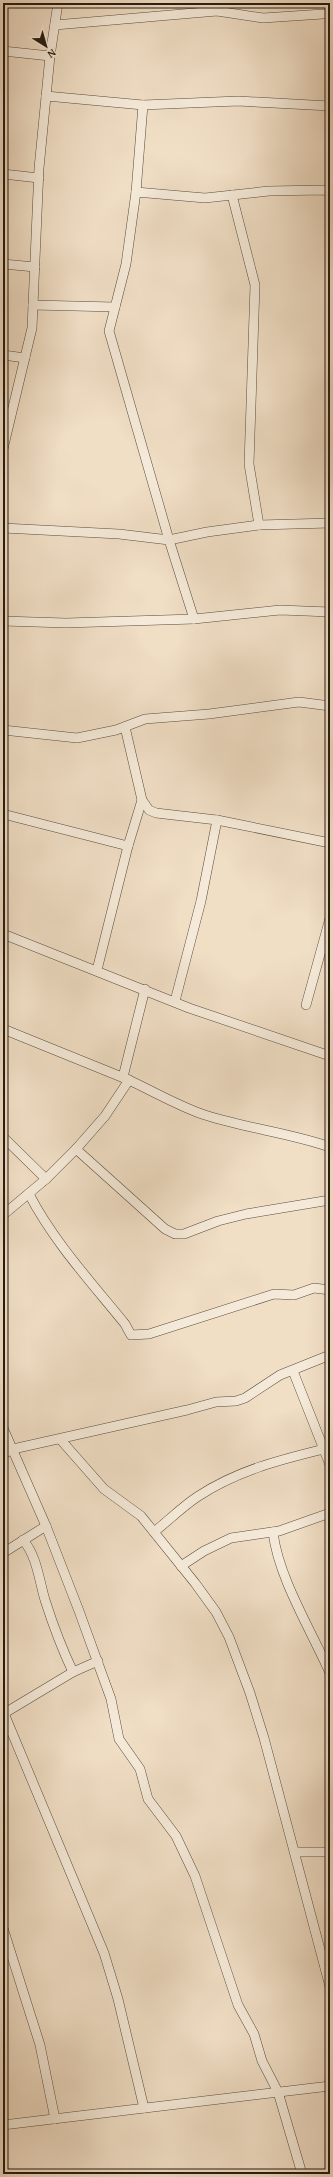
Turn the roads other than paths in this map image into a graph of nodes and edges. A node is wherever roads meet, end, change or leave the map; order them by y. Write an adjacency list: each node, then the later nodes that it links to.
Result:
1 (58, 3): 3 (street)
2 (323, 14): 3 (street)
3 (55, 25): 5 (street)
4 (3, 51): 5 (street)
5 (50, 56): 6 (street)
6 (46, 96): 7 (street); 10 (street)
7 (143, 105): 8 (street); 11 (street)
8 (330, 106)
9 (3, 174): 10 (street)
10 (39, 178): 15 (street)
11 (136, 192): 13 (street); 17 (street)
12 (330, 192): 13 (street)
13 (232, 195): 22 (street)
14 (3, 264): 15 (street)
15 (35, 267): 16 (street)
16 (34, 305): 17 (street); 19 (street)
17 (115, 307): 24 (street)
18 (3, 355): 19 (street)
19 (25, 358): 20 (street)
20 (3, 449)
21 (330, 523): 22 (street)
22 (259, 525): 24 (street)
23 (3, 528): 24 (street)
24 (169, 540): 26 (street)
25 (330, 612): 26 (street)
26 (194, 619): 27 (street)
27 (3, 621)
28 (330, 706): 29 (street)
29 (125, 727): 30 (street); 31 (street)
30 (3, 730)
31 (142, 800): 33 (street); 35 (street)
32 (3, 814): 35 (street)
33 (217, 820): 34 (street); 40 (street)
34 (330, 843)
35 (128, 846): 38 (street)
36 (330, 918): 41 (street)
37 (3, 934): 38 (street)
38 (97, 970): 39 (street)
39 (145, 989): 40 (street); 44 (street)
40 (175, 1001): 43 (street)
41 (306, 1005)
42 (3, 1029): 44 (street)
43 (330, 1056)
44 (126, 1078): 46 (street); 47 (street)
45 (3, 1137): 48 (street)
46 (330, 1147)
47 (76, 1148): 48 (street); 50 (street)
48 (46, 1179): 49 (street)
49 (29, 1194): 51 (street); 52 (street)
50 (330, 1200)
51 (3, 1215)
52 (330, 1290)
53 (330, 1355): 54 (street)
54 (293, 1371): 56 (street); 57 (street)
55 (3, 1428): 58 (street)
56 (60, 1440): 58 (street); 63 (street)
57 (324, 1448): 60 (street); 63 (street)
58 (13, 1449): 59 (street); 62 (street)
59 (3, 1454)
60 (330, 1465)
61 (330, 1513): 64 (street)
62 (46, 1526): 65 (street); 68 (street)
63 (154, 1532): 67 (street)
64 (273, 1532): 67 (street); 70 (street)
65 (22, 1540): 66 (street); 69 (street)
66 (3, 1553)
67 (181, 1566): 72 (street)
68 (98, 1661): 69 (street); 78 (street)
69 (73, 1672): 71 (street)
70 (330, 1673)
71 (3, 1712): 79 (street)
72 (296, 1852): 73 (street); 75 (street)
73 (330, 1852)
74 (3, 1928): 80 (street)
75 (327, 1966): 76 (street)
76 (330, 1987)
77 (330, 2086): 78 (street)
78 (278, 2092): 79 (street); 82 (street)
79 (144, 2108): 80 (street)
80 (55, 2119): 81 (street)
81 (3, 2125)
82 (302, 2174)

